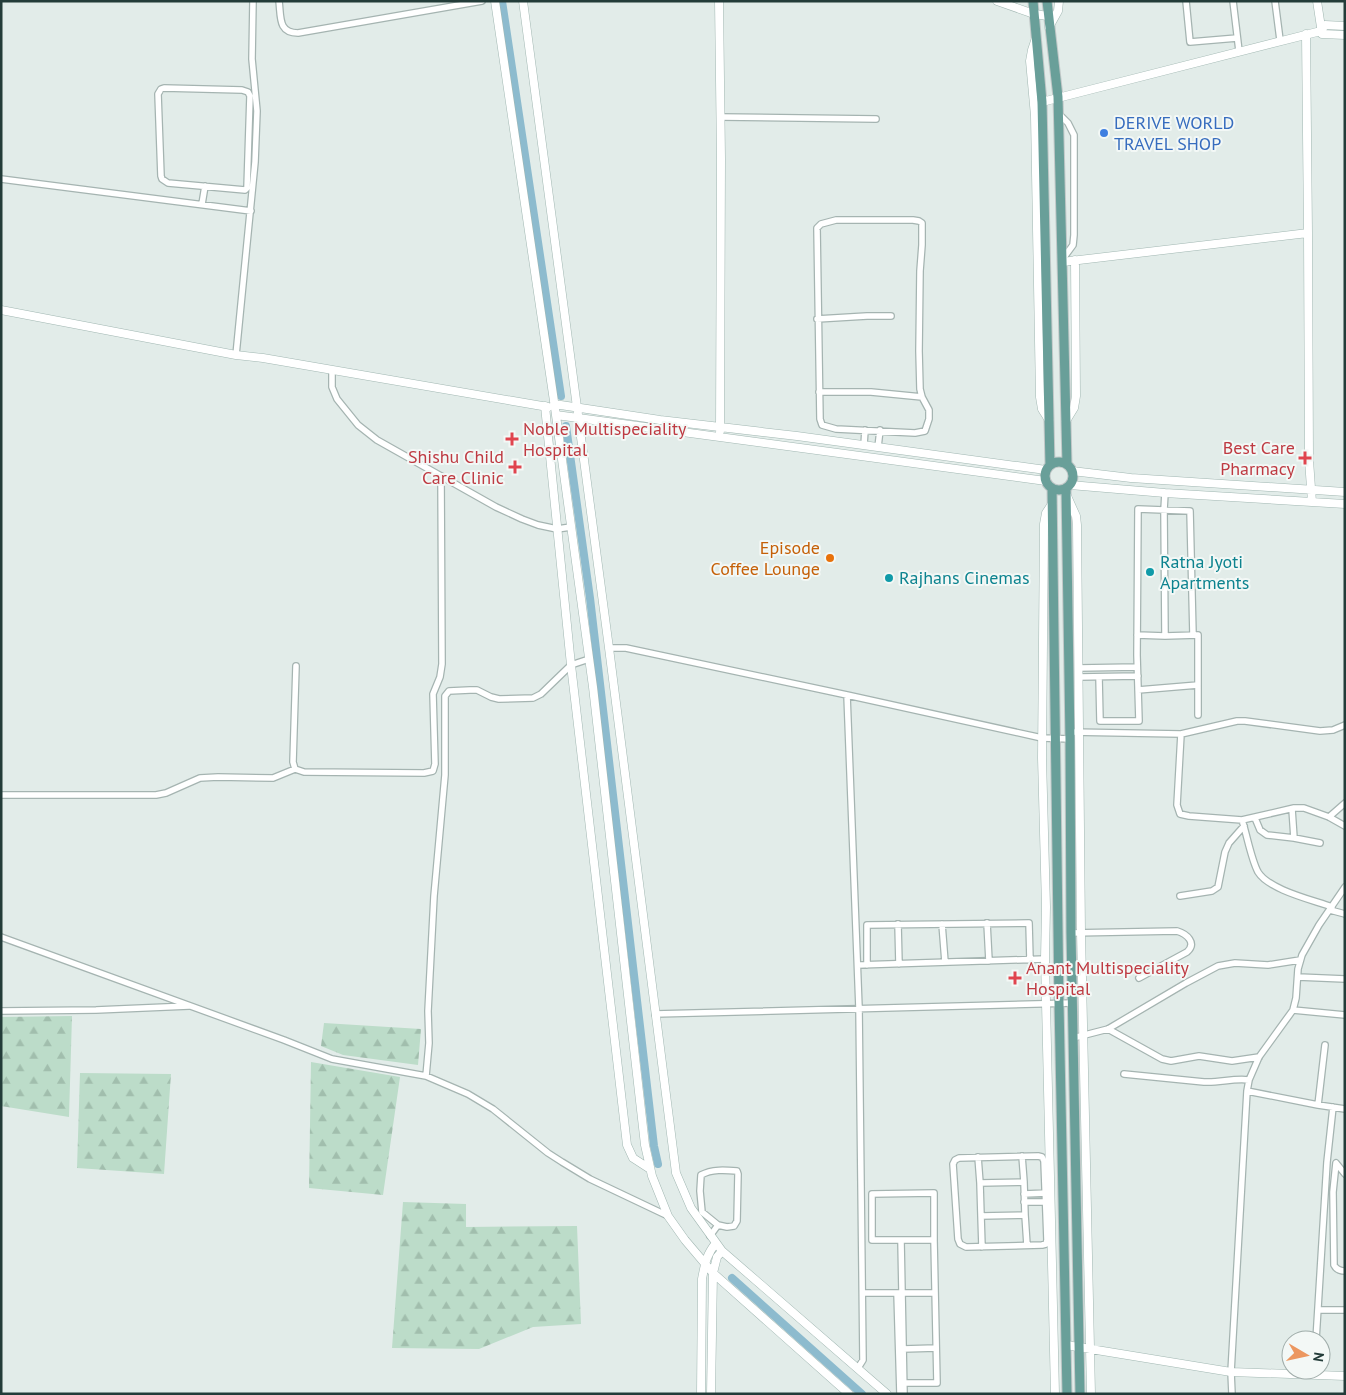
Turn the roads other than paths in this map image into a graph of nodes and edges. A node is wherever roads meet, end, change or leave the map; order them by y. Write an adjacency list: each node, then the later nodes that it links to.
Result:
1 (253, 1): 32 (street)
2 (279, 1): 3 (street)
3 (482, 1)
4 (495, 1): 50 (street)
5 (522, 1): 49 (street)
6 (720, 1): 29 (street)
7 (997, 1): 15 (street)
8 (1033, 1): 15 (main road)
9 (1047, 1): 16 (main road)
10 (1059, 1): 18 (street)
11 (1186, 1): 23 (street)
12 (1233, 1): 23 (street)
13 (1276, 1): 24 (street)
14 (1318, 1): 19 (street)
15 (1034, 14): 16 (street); 22 (main road)
16 (1048, 16): 18 (main road)
17 (1345, 26): 19 (street)
18 (1049, 28): 26 (main road)
19 (1321, 31): 20 (street); 21 (street)
20 (1306, 34): 24 (street); 38 (street)
21 (1345, 35)
22 (1036, 38): 27 (main road); 52 (street)
23 (1237, 38): 25 (street)
24 (1280, 40): 25 (street)
25 (1238, 51): 26 (street)
26 (1058, 97): 27 (street); 28 (main road)
27 (1042, 102): 52 (main road)
28 (1058, 113): 40 (main road); 40 (street)
29 (721, 117): 30 (street); 54 (street)
30 (876, 119)
31 (248, 147): 32 (street); 33 (street); 35 (street)
32 (256, 151): 33 (street); 37 (street)
33 (248, 154): 35 (street)
34 (1, 179): 36 (street)
35 (205, 186): 36 (street)
36 (202, 204): 37 (street)
37 (251, 211): 44 (street)
38 (1308, 233): 39 (street); 65 (street)
39 (1075, 260): 40 (street); 53 (street)
40 (1062, 261): 53 (main road)
41 (1, 310): 44 (street)
42 (891, 316): 43 (street)
43 (818, 319): 46 (street); 47 (street)
44 (236, 355): 45 (street)
45 (332, 370): 48 (street); 62 (street)
46 (819, 392): 47 (street); 55 (street)
47 (922, 397): 56 (street)
48 (545, 406): 50 (street); 73 (street)
49 (576, 407): 50 (street); 51 (street); 54 (street)
50 (555, 409): 51 (street); 72 (street)
51 (577, 418): 57 (street); 77 (street)
52 (1049, 420): 60 (main road)
53 (1066, 422): 61 (main road)
54 (720, 426): 57 (street); 58 (street)
55 (865, 430): 56 (street); 58 (street)
56 (880, 430): 59 (street)
57 (719, 438): 63 (street)
58 (864, 445): 59 (street)
59 (878, 447): 60 (street)
60 (1048, 468): 61 (main road); 63 (main road)
61 (1069, 468): 64 (main road); 65 (street)
62 (441, 476): 73 (street); 95 (street)
63 (1049, 484): 64 (main road); 69 (main road)
64 (1067, 489): 67 (street); 82 (street); 92 (main road)
65 (1312, 489): 66 (street); 68 (street)
66 (1345, 492)
67 (1165, 493): 68 (street); 71 (street)
68 (1312, 502): 70 (street)
69 (1052, 504): 93 (street); 94 (main road)
70 (1345, 504)
71 (1164, 510): 74 (street); 75 (street); 76 (street)
72 (571, 527): 73 (street); 78 (street)
73 (557, 529): 79 (street)
74 (1137, 635): 76 (street); 81 (street)
75 (1194, 635): 76 (street); 86 (street)
76 (1164, 636)
77 (608, 648): 88 (street); 133 (street)
78 (589, 659): 79 (street); 149 (street)
79 (571, 665): 141 (street); 149 (street)
80 (296, 666): 95 (street)
81 (1137, 667): 82 (street); 83 (street)
82 (1079, 668): 84 (street)
83 (1138, 676): 85 (street); 87 (street)
84 (1079, 677): 85 (street); 92 (street)
85 (1099, 677): 87 (street)
86 (1198, 685): 87 (street); 89 (street)
87 (1138, 690)
88 (847, 695): 93 (street); 121 (street)
89 (1198, 715)
90 (1345, 726): 91 (street)
91 (1181, 734): 92 (street); 101 (street)
92 (1073, 735): 94 (street); 113 (main road)
93 (1042, 738): 94 (street); 115 (street)
94 (1056, 739): 126 (main road)
95 (295, 769): 96 (street)
96 (1, 795)
97 (1343, 806): 100 (street)
98 (1292, 809): 99 (street); 100 (street); 104 (street)
99 (1255, 818): 101 (street); 104 (street)
100 (1329, 818): 103 (street)
101 (1242, 820): 102 (street)
102 (1244, 826): 107 (street); 108 (street)
103 (1345, 826)
104 (1294, 838): 105 (street)
105 (1320, 843)
106 (1345, 887): 108 (street)
107 (1180, 896)
108 (1331, 908): 109 (street); 117 (street)
109 (1345, 914)
110 (987, 923): 112 (street); 116 (street); 118 (street)
111 (898, 924): 112 (street); 120 (street); 122 (street)
112 (942, 924): 119 (street)
113 (1076, 932): 124 (street); 127 (main road); 136 (street)
114 (1, 937): 129 (street)
115 (1046, 959): 116 (street); 128 (street)
116 (1030, 960): 118 (street)
117 (1300, 960): 123 (street); 135 (street)
118 (988, 961): 119 (street)
119 (945, 962): 120 (street)
120 (899, 964): 122 (street)
121 (858, 965): 122 (street); 130 (street)
122 (867, 965)
123 (1298, 977): 125 (street); 131 (street)
124 (1139, 978)
125 (1345, 979)
126 (1059, 1003): 127 (street); 128 (street); 179 (main road)
127 (1073, 1003): 137 (main road)
128 (1047, 1004): 130 (street); 153 (street)
129 (192, 1006): 132 (street); 141 (street)
130 (859, 1008): 133 (street); 173 (street)
131 (1293, 1010): 134 (street); 139 (street)
132 (1, 1011)
133 (655, 1014): 161 (street)
134 (1345, 1015)
135 (1108, 1029): 136 (street); 139 (street)
136 (1083, 1036): 137 (street); 182 (street)
137 (1073, 1038): 180 (main road)
138 (1325, 1045): 144 (street)
139 (1259, 1057): 142 (street)
140 (1124, 1074): 142 (street)
141 (426, 1076): 158 (street)
142 (1249, 1080): 143 (street)
143 (1247, 1091): 144 (street); 185 (street)
144 (1318, 1105): 145 (street)
145 (1333, 1107): 146 (street); 168 (street)
146 (1345, 1109)
147 (1022, 1156): 148 (street); 151 (street); 153 (street)
148 (978, 1157): 152 (street); 166 (street)
149 (650, 1169): 158 (street)
150 (1345, 1174): 169 (street)
151 (1024, 1182): 152 (street); 154 (street)
152 (980, 1183): 159 (street)
153 (1048, 1193): 154 (street); 156 (street)
154 (1024, 1194): 155 (street)
155 (1024, 1202): 156 (street); 157 (street)
156 (1048, 1202): 165 (street); 194 (street)
157 (1025, 1215): 159 (street); 165 (street)
158 (668, 1216): 170 (street)
159 (981, 1216): 166 (street)
160 (718, 1225): 160 (street); 161 (street)
161 (710, 1236): 164 (street)
162 (934, 1240): 163 (street); 163 (street); 175 (street)
163 (901, 1241): 174 (street)
164 (716, 1243): 167 (street); 170 (street)
165 (1027, 1246): 166 (street)
166 (982, 1247)
167 (722, 1251): 172 (street); 184 (street)
168 (1321, 1260): 169 (street); 176 (street)
169 (1334, 1261): 171 (street)
170 (705, 1264): 172 (street); 190 (street)
171 (1345, 1271)
172 (713, 1273): 191 (street); 192 (street)
173 (863, 1293): 174 (street); 184 (street)
174 (899, 1293): 175 (street); 183 (street); 189 (street)
175 (935, 1293): 181 (street)
176 (1318, 1310): 177 (street); 178 (street)
177 (1345, 1310)
178 (1317, 1330)
179 (1066, 1345): 180 (street); 195 (main road)
180 (1078, 1346): 182 (street); 196 (main road)
181 (936, 1348): 183 (street); 189 (street)
182 (1090, 1348): 185 (street); 197 (street)
183 (903, 1349): 189 (street)
184 (858, 1368): 193 (street)
185 (1231, 1372): 186 (street); 198 (street)
186 (1281, 1373)
187 (1331, 1375): 188 (street)
188 (1345, 1376)
189 (903, 1389)
190 (701, 1394)
191 (711, 1394)
192 (849, 1394)
193 (887, 1394)
194 (1055, 1394)
195 (1067, 1394)
196 (1080, 1394)
197 (1091, 1394)
198 (1232, 1394)

